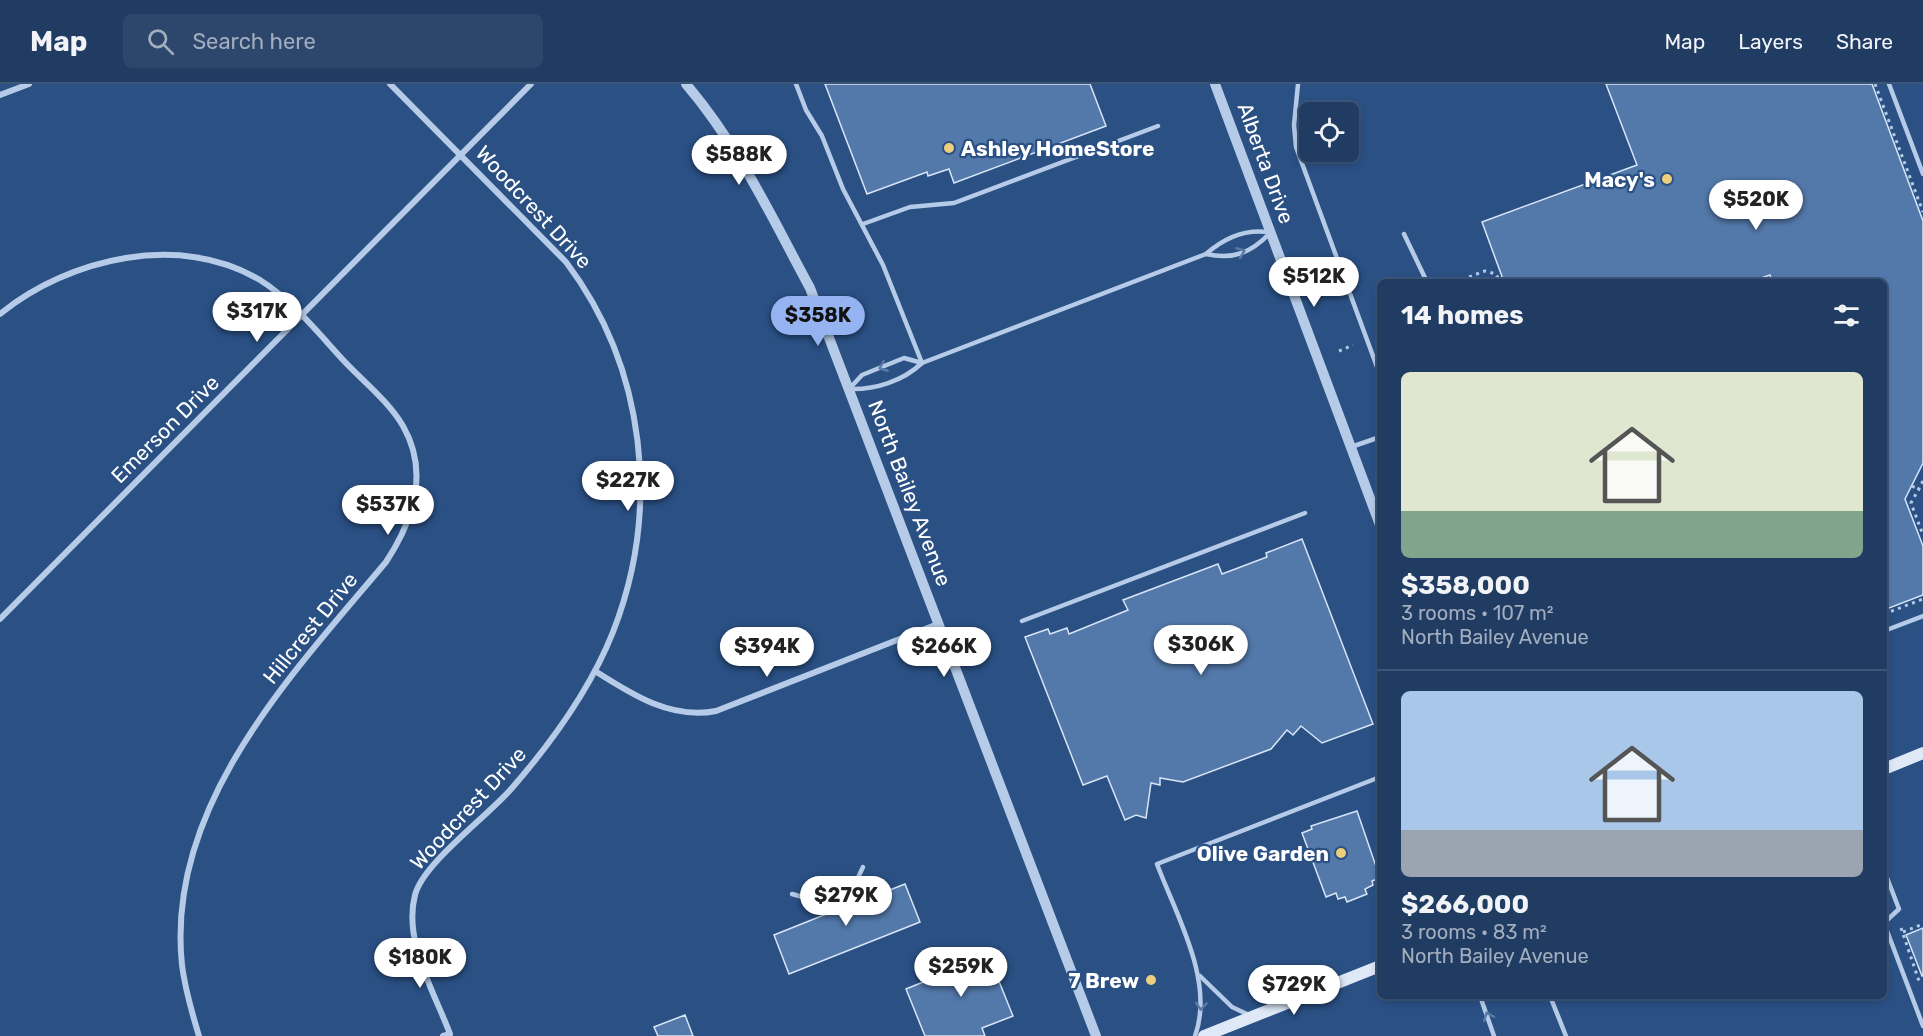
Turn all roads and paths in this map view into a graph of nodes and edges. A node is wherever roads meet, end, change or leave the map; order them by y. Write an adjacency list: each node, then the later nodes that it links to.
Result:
1 (29, 84): 10 (street)
2 (390, 84): 14 (street, Woodcrest Drive)
3 (531, 84): 14 (street, Emerson Drive)
4 (686, 84): 30 (street, North Bailey Avenue)
5 (796, 84): 17 (lane)
6 (1215, 84): 18 (street, Alberta Drive)
7 (1298, 84): 29 (lane)
8 (1875, 84): 13 (path)
9 (1889, 84): 15 (lane)
10 (0, 95)
11 (1158, 126): 17 (lane)
12 (1905, 146): 13 (path)
13 (1898, 149): 16 (path)
14 (462, 154): 25 (street, Emerson Drive); 46 (street, Woodcrest Drive)
15 (1923, 174)
16 (1923, 212)
17 (862, 224): 28 (lane)
18 (1271, 232): 20 (lane); 20 (lane, one-way to 18); 32 (street, Alberta Drive)
19 (1404, 234): 21 (lane)
20 (1206, 254): 28 (lane)
21 (1426, 279)
22 (1462, 279): 23 (path)
23 (1497, 279)
24 (0, 314): 25 (street, Hillcrest Drive)
25 (301, 316): 42 (street, Emerson Drive); 65 (street, Hillcrest Drive)
26 (1353, 345): 27 (path)
27 (1339, 351)
28 (922, 363): 30 (lane); 30 (lane, one-way to 30)
29 (1377, 367)
30 (849, 389): 44 (street, North Bailey Avenue)
31 (1377, 438): 32 (lane)
32 (1351, 447): 37 (street, Alberta Drive)
33 (1923, 481): 35 (path)
34 (1912, 486): 35 (path)
35 (1918, 489): 38 (path)
36 (1305, 513): 43 (lane)
37 (1377, 517)
38 (1923, 535)
39 (1923, 599): 40 (path)
40 (1887, 613)
41 (1923, 616): 45 (lane)
42 (0, 619)
43 (1022, 621)
44 (938, 624): 46 (street); 67 (street, North Bailey Avenue)
45 (1887, 630)
46 (595, 671): 66 (street, Woodcrest Drive)
47 (1923, 753): 48 (main road)
48 (1887, 767)
49 (1377, 778): 59 (lane)
50 (863, 867): 52 (lane)
51 (1887, 878): 55 (lane)
52 (843, 890)
53 (792, 894): 54 (lane)
54 (823, 898)
55 (1887, 920)
56 (1923, 924): 60 (path)
57 (1887, 931): 64 (lane)
58 (1377, 967): 63 (main road)
59 (1200, 976): 63 (lane); 68 (lane, one-way to 68)
60 (1919, 981)
61 (1481, 999): 70 (lane, one-way to 61)
62 (1551, 999): 71 (lane)
63 (1253, 1016): 69 (main road)
64 (1923, 1026)
65 (199, 1036)
66 (443, 1036)
67 (1096, 1036)
68 (1195, 1036)
69 (1204, 1036)
70 (1494, 1036)
71 (1566, 1036)

